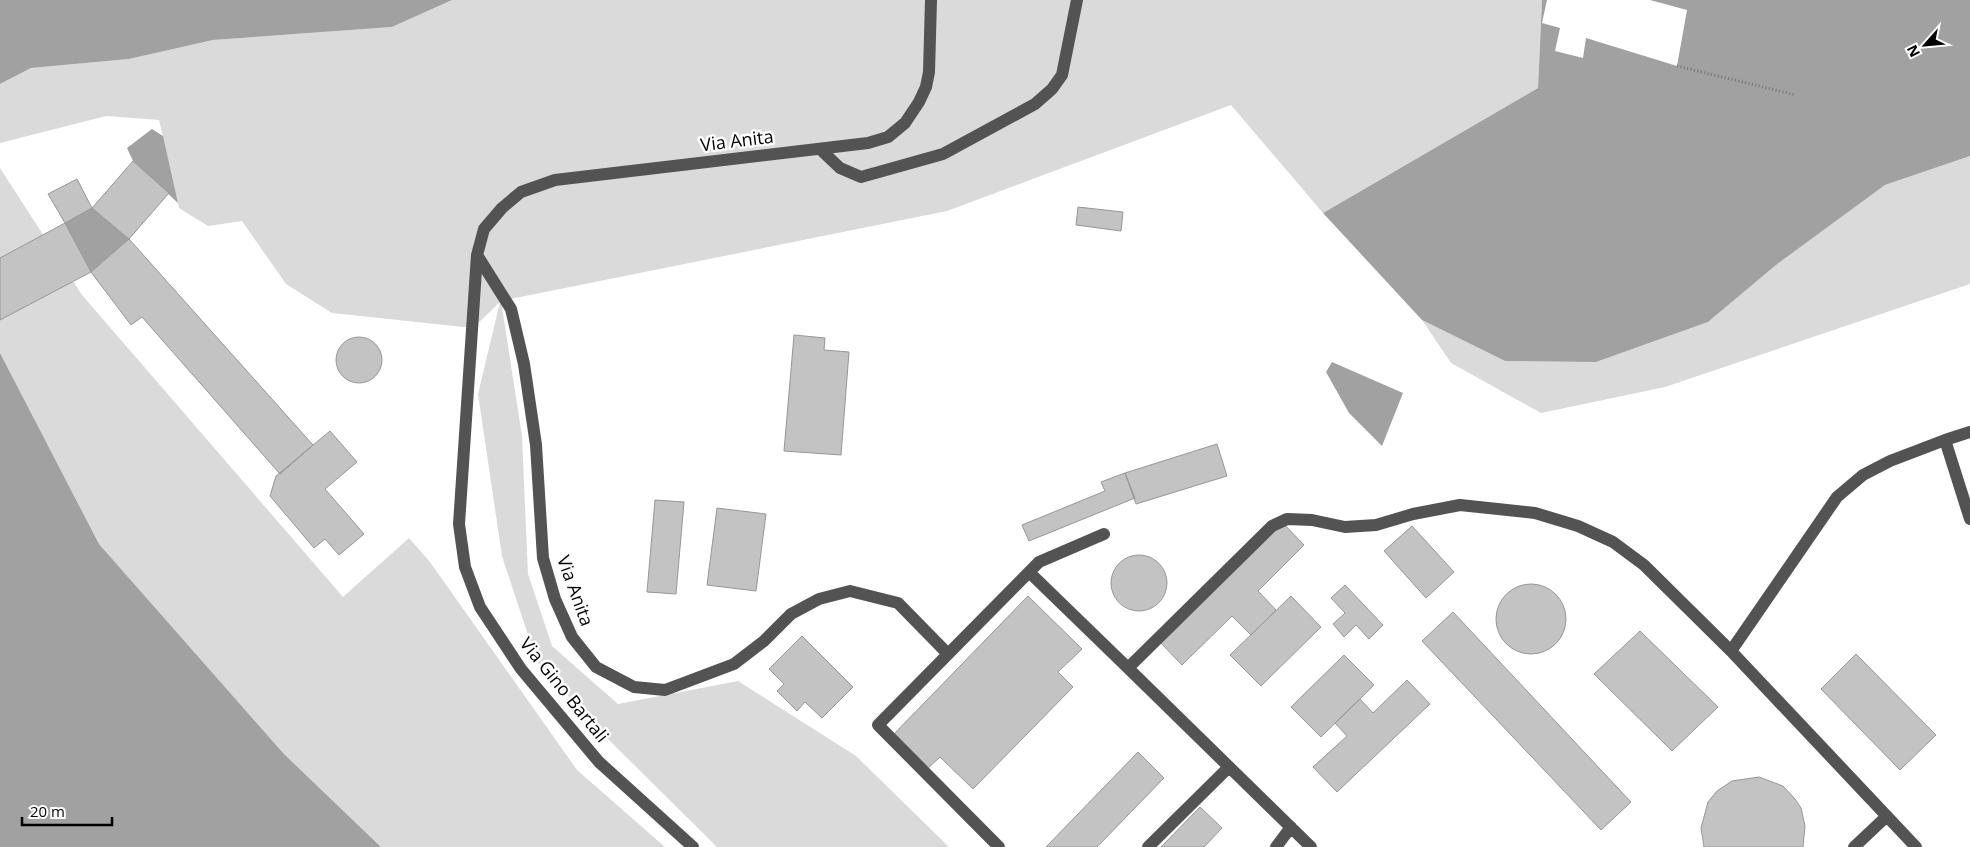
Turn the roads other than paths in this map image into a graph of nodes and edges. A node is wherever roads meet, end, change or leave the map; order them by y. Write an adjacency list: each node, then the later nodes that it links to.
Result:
1 (931, 0): 3 (street, Via Anita)
2 (1077, 0): 3 (street)
3 (820, 149): 4 (street, Via Anita)
4 (477, 255): 8 (street, Via Anita); 12 (street, Via Anita)
5 (1970, 432): 6 (street)
6 (1945, 440): 7 (street); 11 (street)
7 (1970, 519)
8 (459, 524): 17 (street, Via Gino Bartali)
9 (1104, 534): 10 (street)
10 (1029, 572): 12 (street); 13 (street)
11 (1731, 651): 13 (street); 15 (street)
12 (948, 654): 18 (street)
13 (1128, 668): 14 (street)
14 (1229, 767): 16 (street); 19 (street)
15 (1887, 816): 22 (street); 23 (street)
16 (1291, 827): 20 (street); 21 (street)
17 (693, 847)
18 (999, 847)
19 (1148, 847)
20 (1276, 847)
21 (1311, 847)
22 (1854, 847)
23 (1916, 847)

